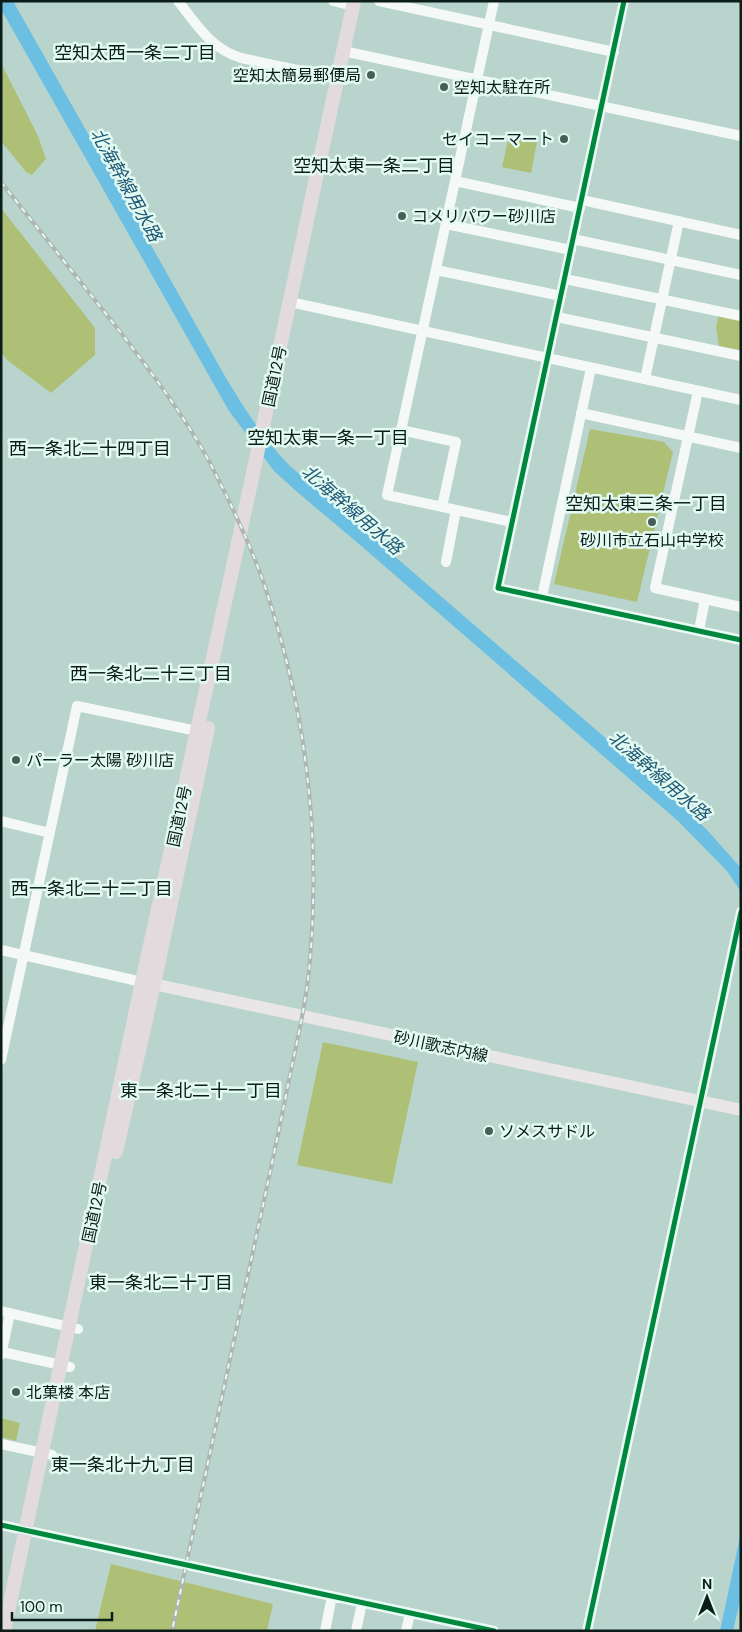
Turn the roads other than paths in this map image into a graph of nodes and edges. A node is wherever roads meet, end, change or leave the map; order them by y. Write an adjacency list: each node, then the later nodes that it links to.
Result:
1 (178, 1): 10 (street)
2 (333, 1): 6 (street)
3 (379, 1): 7 (street)
4 (494, 1): 7 (street)
5 (624, 1): 9 (street)
6 (357, 3): 8 (highway, 国道12号)
7 (488, 25): 9 (street); 11 (street)
8 (348, 52): 10 (highway, 国道12号); 11 (street)
9 (614, 52): 12 (street)
10 (341, 79): 26 (highway, 国道12号)
11 (477, 80): 12 (street); 14 (street)
12 (602, 106): 13 (street); 15 (street)
13 (741, 136)
14 (455, 180): 15 (street); 17 (street)
15 (581, 204): 16 (street); 19 (street)
16 (680, 221): 18 (street); 20 (street)
17 (446, 224): 19 (street); 21 (street)
18 (741, 234)
19 (572, 245): 20 (street); 23 (street)
20 (671, 260): 22 (street); 25 (street)
21 (436, 270): 24 (street); 29 (street)
22 (741, 275)
23 (565, 279): 24 (street); 25 (street)
24 (561, 296): 28 (street)
25 (663, 300): 27 (street); 30 (street)
26 (294, 303): 29 (street); 41 (highway, 国道12号)
27 (741, 316)
28 (557, 317): 30 (street); 32 (street)
29 (423, 331): 32 (street); 38 (street)
30 (655, 338): 31 (street); 34 (street)
31 (741, 356)
32 (547, 357): 33 (street); 44 (street)
33 (590, 368): 34 (street); 37 (street)
34 (645, 379): 35 (street)
35 (698, 391): 36 (street); 39 (street)
36 (741, 400)
37 (581, 414): 39 (street); 46 (street)
38 (401, 430): 42 (street); 42 (street)
39 (688, 436): 40 (street); 47 (street)
40 (741, 448)
41 (259, 465): 51 (highway, 国道12号); 57 (highway, 国道12号)
42 (442, 507): 43 (street)
43 (456, 510): 44 (street); 45 (street)
44 (512, 522): 46 (street)
45 (446, 562)
46 (542, 597): 49 (street)
47 (705, 599): 48 (street); 49 (street)
48 (741, 607)
49 (699, 631): 50 (street)
50 (741, 640)
51 (198, 731): 53 (street); 57 (highway, 国道12号)
52 (1, 821): 53 (street)
53 (50, 833): 56 (street)
54 (741, 912): 59 (street)
55 (1, 950): 56 (street)
56 (24, 955): 57 (street); 58 (street)
57 (148, 983): 59 (main road, 砂川歌志内線); 62 (highway, 国道12号)
58 (1, 1060)
59 (700, 1101): 60 (main road, 砂川歌志内線); 78 (street)
60 (741, 1110)
61 (6, 1312): 62 (street); 63 (street)
62 (74, 1328): 64 (highway, 国道12号)
63 (2, 1353): 64 (street)
64 (66, 1366): 66 (highway, 国道12号)
65 (1, 1444): 66 (street)
66 (47, 1454): 68 (highway, 国道12号)
67 (1, 1525): 68 (street)
68 (30, 1532): 69 (street); 72 (highway, 国道12号); 73 (highway, 国道12号)
69 (332, 1596): 70 (street); 74 (street)
70 (362, 1603): 71 (street); 75 (street)
71 (410, 1613): 76 (street); 77 (street)
72 (4, 1631)
73 (14, 1631)
74 (325, 1631)
75 (356, 1631)
76 (406, 1631)
77 (494, 1631)
78 (587, 1631)

